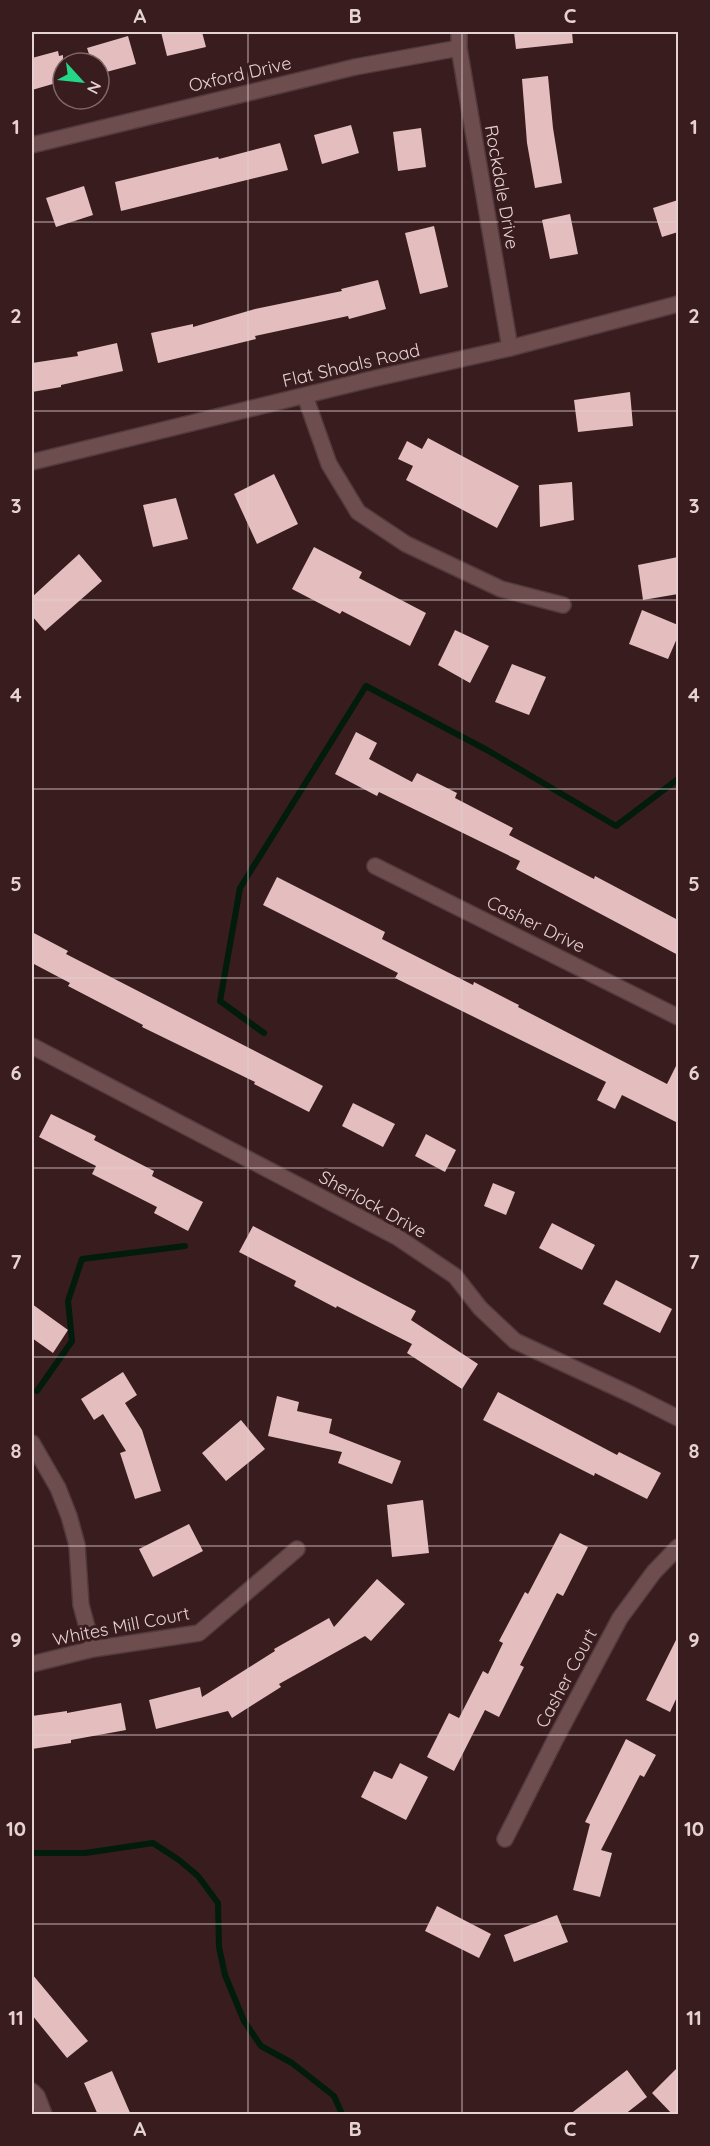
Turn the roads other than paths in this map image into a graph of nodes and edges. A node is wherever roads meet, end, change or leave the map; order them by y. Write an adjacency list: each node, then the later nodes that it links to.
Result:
1 (459, 32): 2 (street, Rockdale Drive)
2 (459, 48): 3 (street, Oxford Drive); 5 (street, Rockdale Drive)
3 (32, 144)
4 (678, 304): 5 (street, Flat Shoals Road)
5 (510, 348): 6 (street, Flat Shoals Road)
6 (305, 396): 7 (street, Flat Shoals Road); 8 (street)
7 (32, 462)
8 (563, 605)
9 (375, 866): 10 (street, Casher Drive)
10 (678, 1017)
11 (32, 1046): 12 (street, Sherlock Drive)
12 (678, 1418)
13 (32, 1443): 16 (street)
14 (678, 1547): 18 (street, Casher Court)
15 (297, 1549): 16 (street, Whites Mill Court)
16 (93, 1649): 17 (street, Whites Mill Court)
17 (32, 1664)
18 (505, 1839)
19 (32, 2091): 20 (street)
20 (44, 2115)

